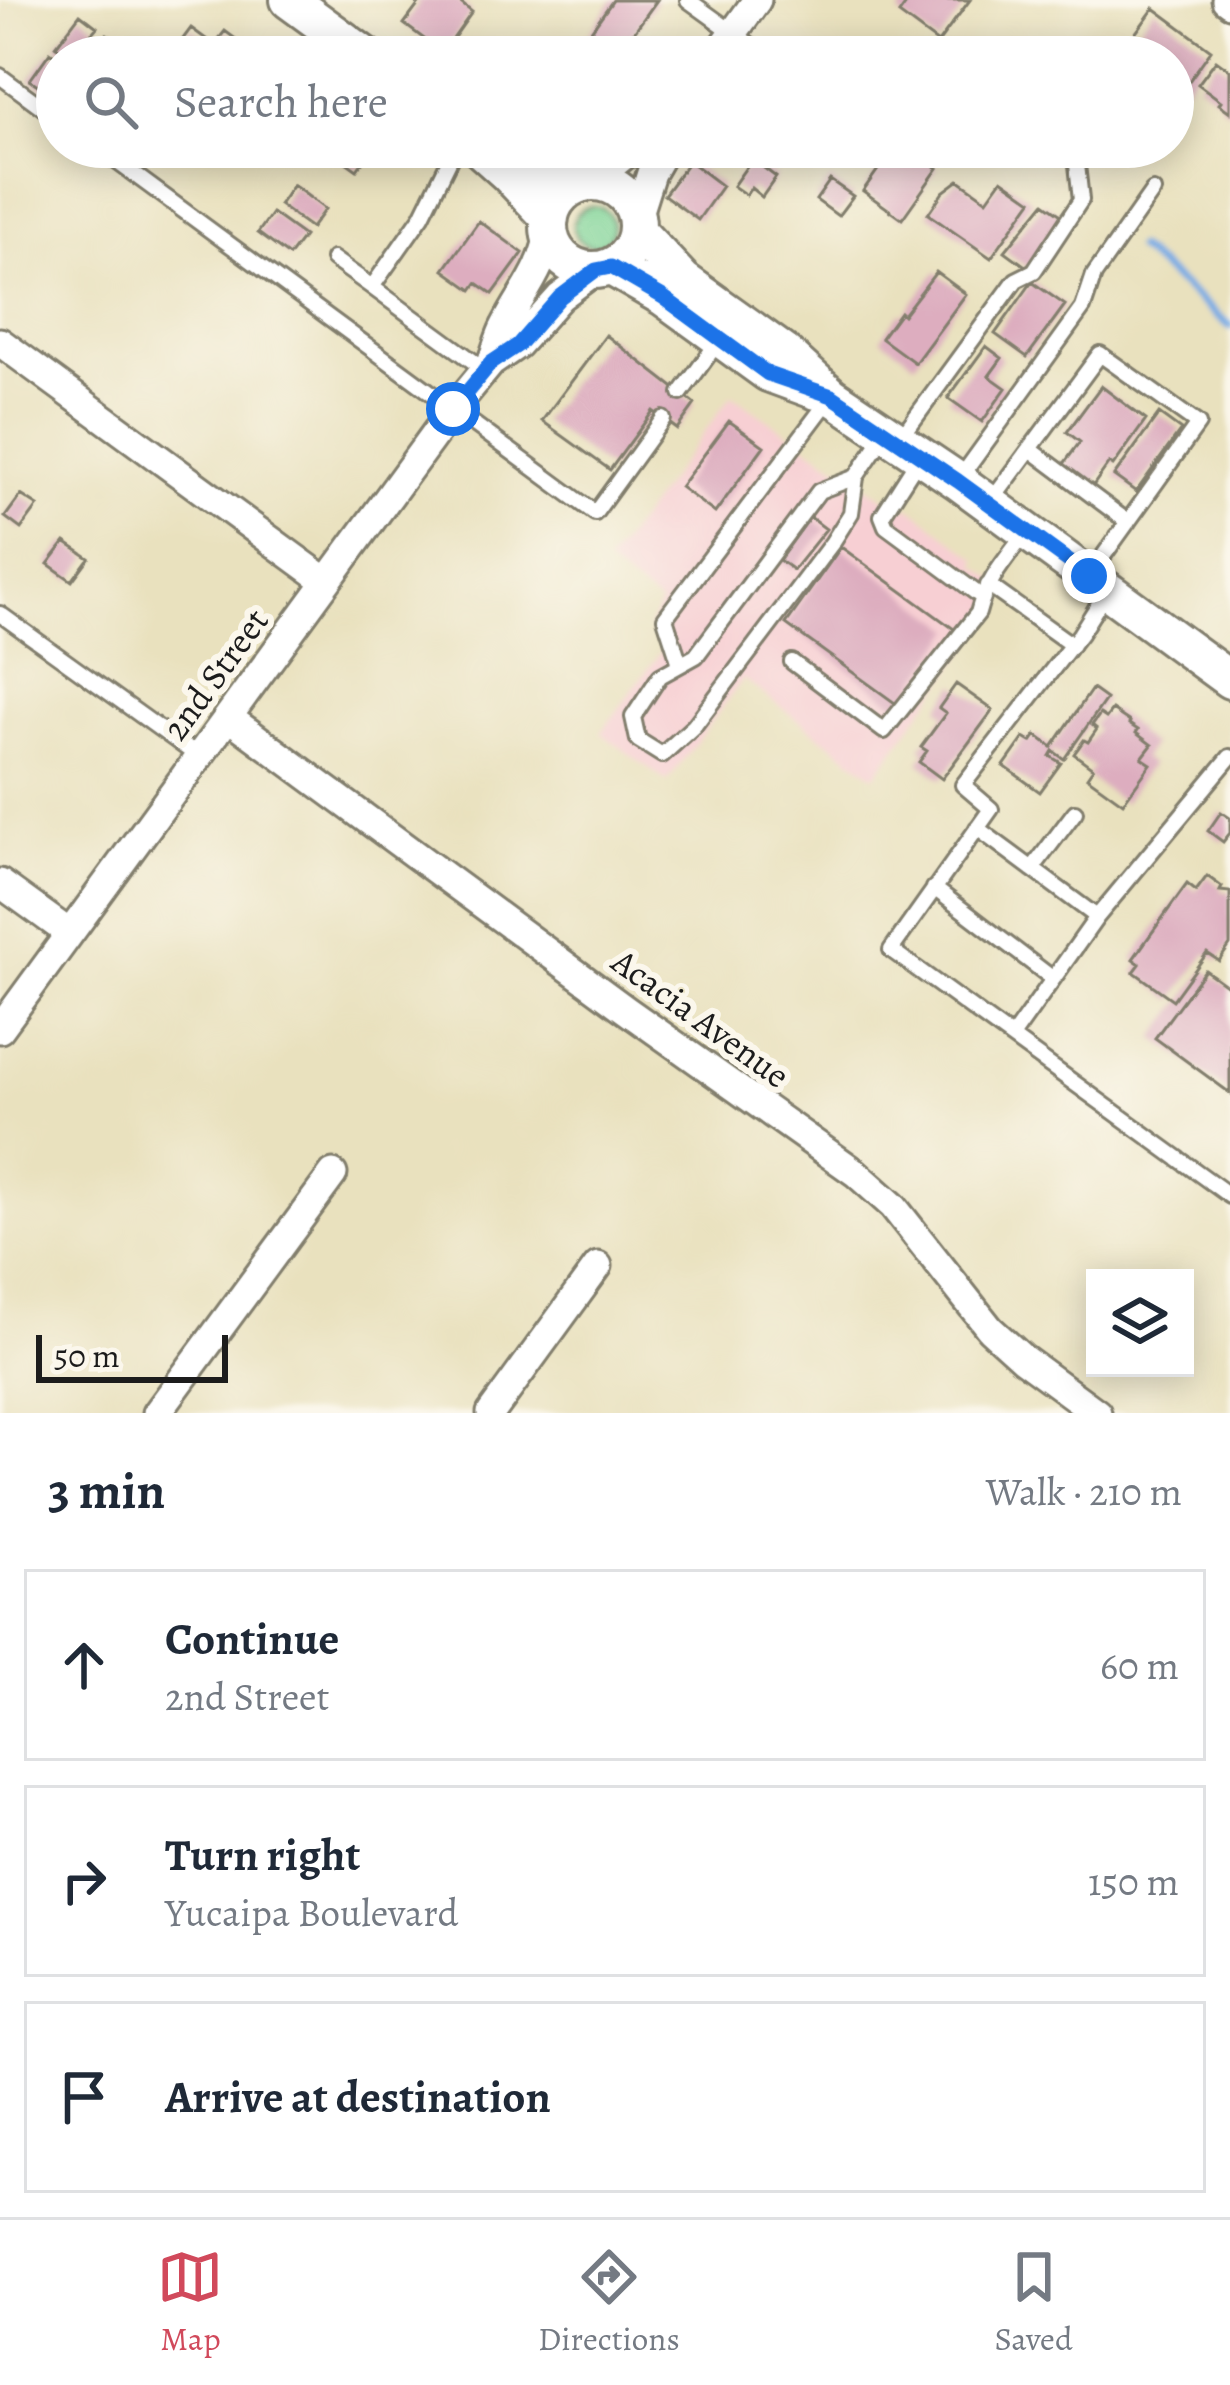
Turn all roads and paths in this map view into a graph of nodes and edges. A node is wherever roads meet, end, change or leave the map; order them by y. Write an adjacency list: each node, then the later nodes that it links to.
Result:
1 (289, 0): 5 (main road)
2 (688, 0): 4 (lane)
3 (757, 0): 4 (street)
4 (733, 33): 6 (street); 7 (lane)
5 (339, 36)
6 (731, 36)
7 (737, 36)
8 (0, 76): 9 (lane)
9 (36, 103)
10 (126, 168): 29 (lane)
11 (446, 168): 23 (lane)
12 (502, 168): 19 (main road)
13 (551, 168): 17 (main road)
14 (605, 168): 17 (street)
15 (654, 168): 20 (street)
16 (1078, 168): 31 (lane)
17 (583, 184): 19 (main road); 20 (main road)
18 (1153, 191): 34 (lane)
19 (550, 223): 22 (main road); 26 (street, 2nd Street)
20 (637, 225): 22 (main road); 28 (main road)
21 (333, 259): 23 (lane)
22 (603, 268): 24 (main road); 26 (street, 2nd Street)
23 (372, 286): 26 (lane)
24 (720, 339): 27 (lane); 28 (main road)
25 (0, 342): 38 (street)
26 (488, 366): 29 (street, 2nd Street)
27 (681, 393)
28 (832, 396): 31 (main road); 44 (lane)
29 (453, 409): 30 (lane); 38 (street, 2nd Street)
30 (663, 419)
31 (902, 443): 33 (lane); 34 (main road); 40 (lane)
32 (1030, 449): 35 (lane); 36 (lane); 36 (lane)
33 (856, 477): 44 (lane); 44 (lane)
34 (958, 481): 35 (main road)
35 (989, 503): 37 (main road)
36 (1127, 523): 39 (lane)
37 (1028, 531): 39 (main road); 40 (lane)
38 (326, 580): 46 (street, 2nd Street)
39 (1098, 582): 42 (lane); 45 (main road)
40 (985, 591): 42 (lane); 43 (lane)
41 (0, 614): 47 (lane)
42 (1072, 645): 50 (lane)
43 (793, 662)
44 (680, 664)
45 (1230, 680)
46 (228, 717): 47 (street, 2nd Street); 64 (street, Acacia Avenue)
47 (199, 757): 55 (street, 2nd Street)
48 (1230, 757): 54 (lane)
49 (1076, 812): 51 (lane)
50 (977, 828): 51 (lane); 53 (lane)
51 (1032, 869): 54 (lane)
52 (0, 883): 55 (street)
53 (934, 888): 56 (lane); 58 (lane)
54 (1097, 917): 56 (lane)
55 (69, 933): 57 (street, 2nd Street)
56 (1052, 978): 58 (lane)
57 (0, 1029)
58 (1012, 1037): 60 (lane)
59 (334, 1174): 62 (street)
60 (1230, 1196)
61 (598, 1266): 63 (street)
62 (157, 1413)
63 (491, 1413)
64 (1097, 1413)

